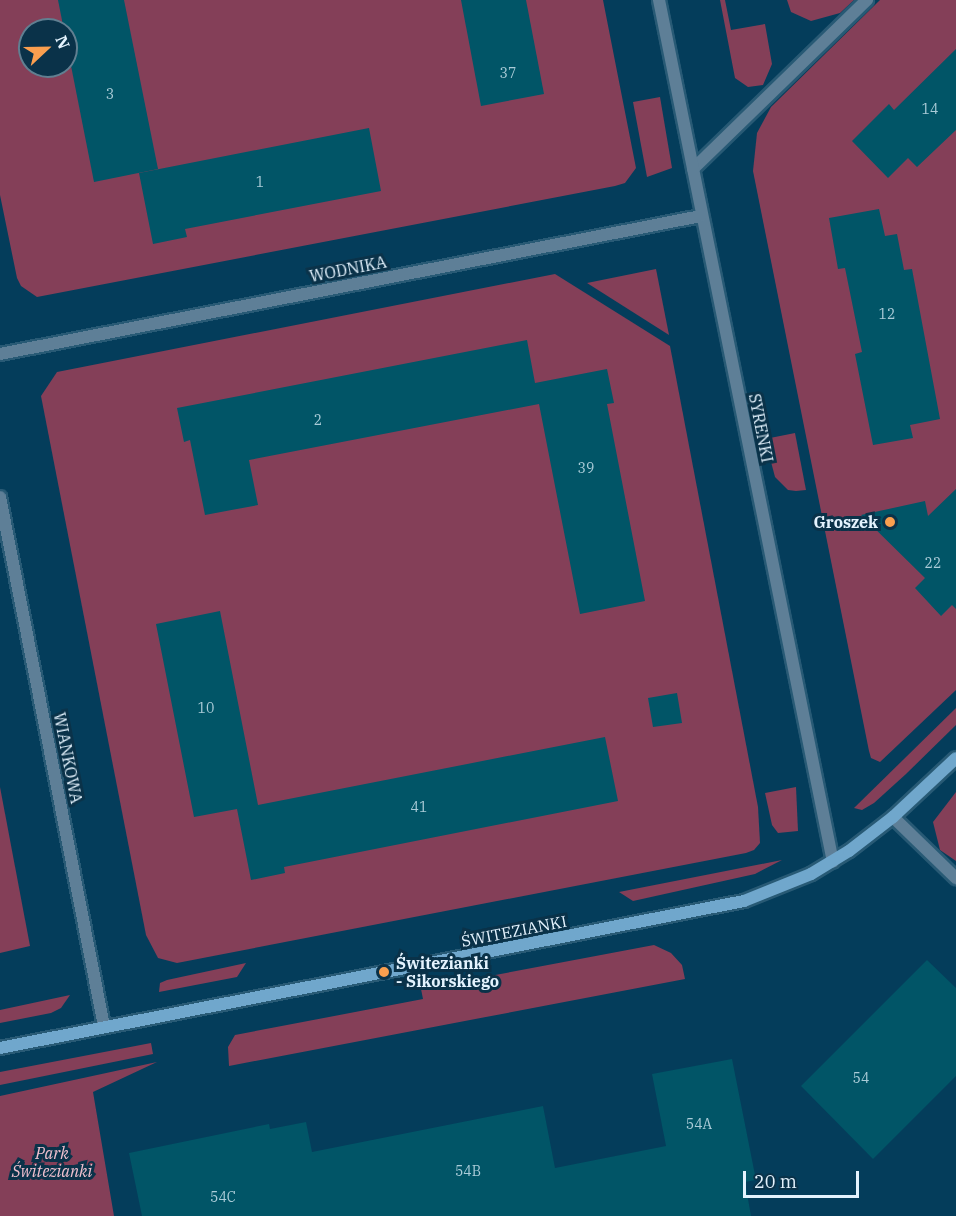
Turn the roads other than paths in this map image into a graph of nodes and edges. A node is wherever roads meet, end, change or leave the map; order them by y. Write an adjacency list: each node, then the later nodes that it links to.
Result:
1 (659, 0): 3 (street, SYRENKI)
2 (867, 0): 3 (street)
3 (693, 169): 4 (street, SYRENKI)
4 (701, 216): 5 (street, WODNIKA); 9 (street, SYRENKI)
5 (0, 354)
6 (0, 497): 11 (street, WIANKOWA)
7 (956, 758): 8 (street, ŚWITEZIANKI)
8 (893, 817): 9 (street, ŚWITEZIANKI); 10 (street)
9 (833, 861): 11 (street, ŚWITEZIANKI)
10 (956, 878)
11 (104, 1026): 12 (street, ŚWITEZIANKI)
12 (0, 1048)

